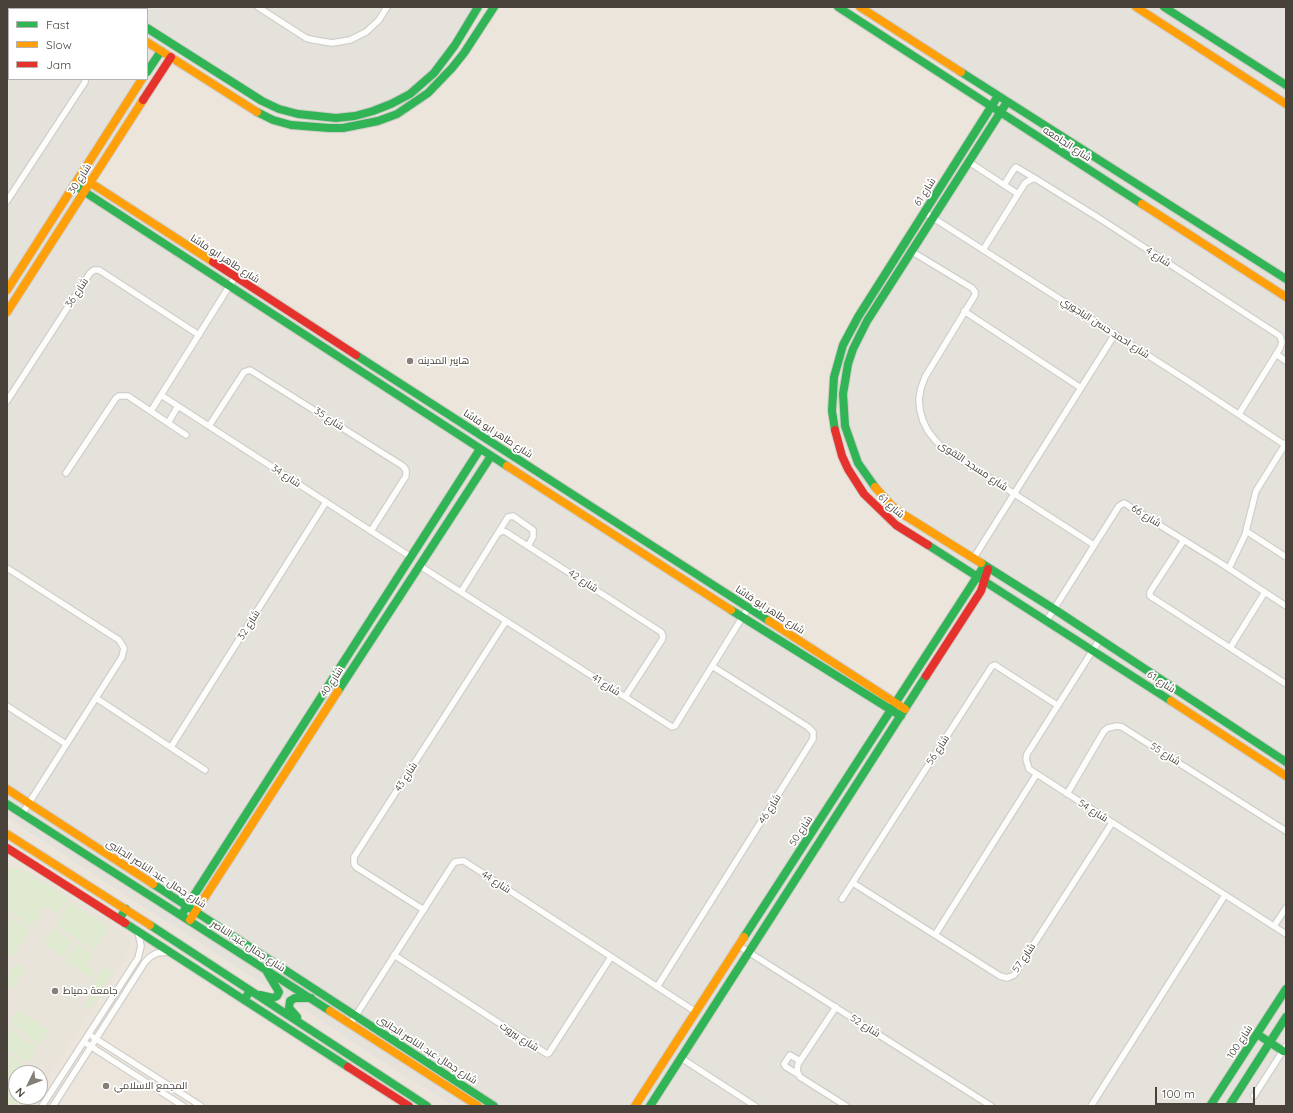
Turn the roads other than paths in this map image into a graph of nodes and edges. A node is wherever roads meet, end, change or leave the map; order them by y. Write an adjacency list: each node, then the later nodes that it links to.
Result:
1 (258, 7): 2 (street)
2 (388, 7)
3 (478, 7): 13 (street)
4 (494, 7): 15 (street)
5 (838, 7): 22 (street, شارع الجامعه)
6 (860, 7): 19 (street, شارع الجامعه)
7 (1136, 7): 21 (street)
8 (1164, 7): 18 (street)
9 (148, 29): 13 (street)
10 (148, 43): 11 (street)
11 (161, 51): 12 (street); 14 (street)
12 (171, 58): 15 (street); 27 (street, شارع 30)
13 (206, 66): 15 (street)
14 (148, 70)
15 (200, 75)
16 (85, 80): 32 (street)
17 (141, 80): 25 (street, شارع 30)
18 (1286, 85)
19 (998, 96): 20 (street, شارع الجامعه); 22 (street, شارع 61)
20 (1007, 102): 23 (street, شارع 61); 38 (street, شارع الجامعه)
21 (1286, 104)
22 (992, 106): 23 (street, شارع الجامعه); 33 (street, شارع 61)
23 (1001, 112): 24 (street, شارع 61); 41 (street, شارع الجامعه)
24 (969, 162): 29 (street); 34 (street, شارع 61)
25 (80, 176): 27 (street, شارع طاهر ابو فاشا); 28 (street, شارع 30)
26 (1036, 179): 29 (street, شارع 4); 31 (street); 46 (street, شارع 4)
27 (90, 183): 30 (street, شارع 30); 37 (street, شارع طاهر ابو فاشا)
28 (74, 185): 30 (street, شارع طاهر ابو فاشا); 40 (street, شارع 30)
29 (1004, 185): 31 (street)
30 (84, 192): 39 (street, شارع طاهر ابو فاشا); 43 (street, شارع 30)
31 (1018, 194): 35 (street)
32 (7, 201)
33 (924, 212): 34 (street, شارع احمد حسن الباجوري); 44 (street, شارع 61)
34 (933, 218): 35 (street, شارع احمد حسن الباجوري); 36 (street, شارع 61)
35 (983, 250): 47 (street, شارع احمد حسن الباجوري)
36 (911, 251): 42 (street, شارع مسجد التقوى); 45 (street, شارع 61)
37 (235, 277): 39 (street); 85 (street, شارع طاهر ابو فاشا)
38 (1286, 279)
39 (230, 286): 48 (street); 62 (street, شارع طاهر ابو فاشا)
40 (7, 290)
41 (1286, 297)
42 (964, 311): 52 (street); 65 (street, شارع مسجد التقوى)
43 (7, 312)
44 (858, 317): 45 (street); 80 (street, شارع 61)
45 (867, 321): 75 (street, شارع 61)
46 (1278, 333): 49 (street, شارع 4); 50 (street)
47 (1115, 334): 52 (street); 57 (street, شارع احمد حسن الباجوري)
48 (199, 335): 53 (street); 54 (street, شارع 36)
49 (1286, 339)
50 (1276, 354): 51 (street); 57 (street)
51 (1286, 361)
52 (1081, 388): 65 (street)
53 (161, 395): 55 (street, شارع 34); 56 (street)
54 (7, 401)
55 (178, 406): 58 (street); 59 (street, شارع 34)
56 (151, 412): 58 (street); 64 (street)
57 (1239, 414): 61 (street, شارع احمد حسن الباجوري)
58 (168, 423): 60 (street)
59 (209, 426): 66 (street, شارع 34); 67 (street, شارع 35)
60 (186, 435)
61 (1286, 444): 68 (street)
62 (480, 449): 63 (street, شارع طاهر ابو فاشا); 74 (street, شارع 40)
63 (491, 456): 76 (street, شارع 40); 87 (street, شارع طاهر ابو فاشا)
64 (66, 474)
65 (1014, 494): 71 (street, شارع مسجد التقوى); 75 (street)
66 (326, 502): 67 (street, شارع 34); 102 (street, شارع 32)
67 (371, 531): 74 (street, شارع 34)
68 (1246, 531): 73 (street); 79 (street)
69 (498, 533): 72 (street, شارع 42); 72 (street); 82 (street)
70 (1184, 540): 71 (street, شارع 66); 79 (street, شارع 66); 91 (street)
71 (1094, 545): 86 (street, شارع 66)
72 (528, 546): 95 (street, شارع 42)
73 (1286, 556)
74 (411, 557): 119 (street, شارع 40)
75 (973, 559): 77 (street, شارع 61)
76 (420, 566): 82 (street, شارع 41); 123 (street, شارع 40)
77 (986, 567): 80 (street, شارع 50); 81 (street); 86 (street, شارع 61)
78 (7, 568): 96 (street)
79 (1229, 568): 83 (street, شارع 66)
80 (977, 577): 81 (street, شارع 61); 99 (street, شارع 50)
81 (985, 582): 88 (street, شارع 61); 100 (street)
82 (461, 592): 89 (street, شارع 41)
83 (1265, 592): 84 (street, شارع 66); 91 (street)
84 (1286, 606)
85 (748, 608): 87 (street, شارع 41); 99 (street, شارع طاهر ابو فاشا)
86 (1054, 609): 88 (street, شارع 66); 90 (street, شارع 61)
87 (743, 617): 93 (street, شارع 41); 99 (street, شارع طاهر ابو فاشا)
88 (1047, 620): 92 (street, شارع 61)
89 (506, 621): 95 (street, شارع 41); 122 (street, شارع 43)
90 (1100, 639): 92 (street, شارع 54); 103 (street, شارع 61)
91 (1230, 648): 94 (street)
92 (1093, 650): 98 (street, شارع 54); 106 (street, شارع 61)
93 (712, 666): 95 (street, شارع 41); 137 (street, شارع 46)
94 (1286, 684)
95 (625, 697)
96 (96, 698): 101 (street); 102 (street)
97 (7, 706): 101 (street)
98 (1058, 706): 105 (street, شارع 54); 116 (street, شارع 56)
99 (893, 707): 100 (street, شارع طاهر ابو فاشا); 131 (street, شارع 50)
100 (903, 713): 133 (street)
101 (66, 744): 109 (street)
102 (170, 747): 104 (street)
103 (1286, 762)
104 (205, 770)
105 (1036, 775): 108 (street, شارع 54); 130 (street)
106 (1286, 776)
107 (7, 789): 109 (street, شارع جمال عبد الناصر الجانبى)
108 (1066, 794): 112 (street, شارع 54); 113 (street, شارع 55)
109 (29, 803): 111 (street); 119 (street, شارع جمال عبد الناصر الجانبى)
110 (7, 804): 111 (street, شارع جمال عبد الناصر)
111 (22, 814): 124 (street, شارع جمال عبد الناصر)
112 (1112, 823): 117 (street, شارع 54); 130 (street, شارع 57)
113 (1286, 831)
114 (7, 834): 121 (street)
115 (7, 848): 125 (street)
116 (853, 883): 118 (street, شارع 56); 130 (street, شارع 57)
117 (1225, 895): 127 (street, شارع 54); 172 (street)
118 (842, 899)
119 (187, 906): 123 (street, شارع جمال عبد الناصر الجانبى); 124 (street, شارع 40)
120 (1286, 908): 127 (street)
121 (126, 910): 125 (street); 139 (street)
122 (424, 910): 134 (street, شارع 44); 135 (street, شارع 44)
123 (196, 911): 126 (street, شارع 40); 144 (street, شارع جمال عبد الناصر الجانبى)
124 (182, 914): 126 (street, شارع جمال عبد الناصر)
125 (119, 919): 128 (street)
126 (190, 920): 136 (street, شارع جمال عبد الناصر)
127 (1274, 926): 129 (street, شارع 54)
128 (137, 930): 132 (street); 148 (street)
129 (1286, 934)
130 (935, 935)
131 (739, 946): 133 (street, شارع 52); 143 (street, شارع 50)
132 (170, 952): 141 (street); 150 (street)
133 (749, 952): 142 (street, شارع 52); 155 (street)
134 (394, 955): 135 (street, شارع بيروت); 144 (street, شارع 44)
135 (611, 957): 137 (street, شارع 44)
136 (264, 968): 139 (street); 140 (street, شارع جمال عبد الناصر)
137 (657, 987): 143 (street, شارع 44)
138 (1286, 989): 149 (street, شارع 100)
139 (252, 993): 141 (street); 147 (street)
140 (312, 998): 146 (street, شارع جمال عبد الناصر); 147 (street)
141 (244, 1000): 163 (street)
142 (836, 1007): 156 (street); 171 (street, شارع 52)
143 (696, 1012): 167 (street, شارع 50)
144 (356, 1015): 146 (street, شارع 44); 166 (street, شارع جمال عبد الناصر الجانبى)
145 (1286, 1018): 152 (street)
146 (350, 1023): 165 (street, شارع جمال عبد الناصر)
147 (306, 1028): 164 (street)
148 (89, 1034): 150 (street); 151 (street)
149 (1257, 1034): 152 (street); 173 (street, شارع 100)
150 (96, 1039): 153 (street); 162 (street)
151 (84, 1042): 153 (street); 159 (street)
152 (1270, 1042): 154 (street); 174 (street)
153 (91, 1046): 160 (street); 161 (street)
154 (1284, 1048): 158 (street)
155 (681, 1058): 168 (street); 169 (street)
156 (800, 1061): 157 (street); 157 (street)
157 (800, 1077): 170 (street)
158 (1254, 1096)
159 (42, 1106)
160 (53, 1106)
161 (183, 1106)
162 (201, 1106)
163 (409, 1106)
164 (427, 1106)
165 (478, 1106)
166 (494, 1106)
167 (635, 1106)
168 (650, 1106)
169 (755, 1106)
170 (846, 1106)
171 (991, 1106)
172 (1091, 1106)
173 (1210, 1106)
174 (1229, 1106)

